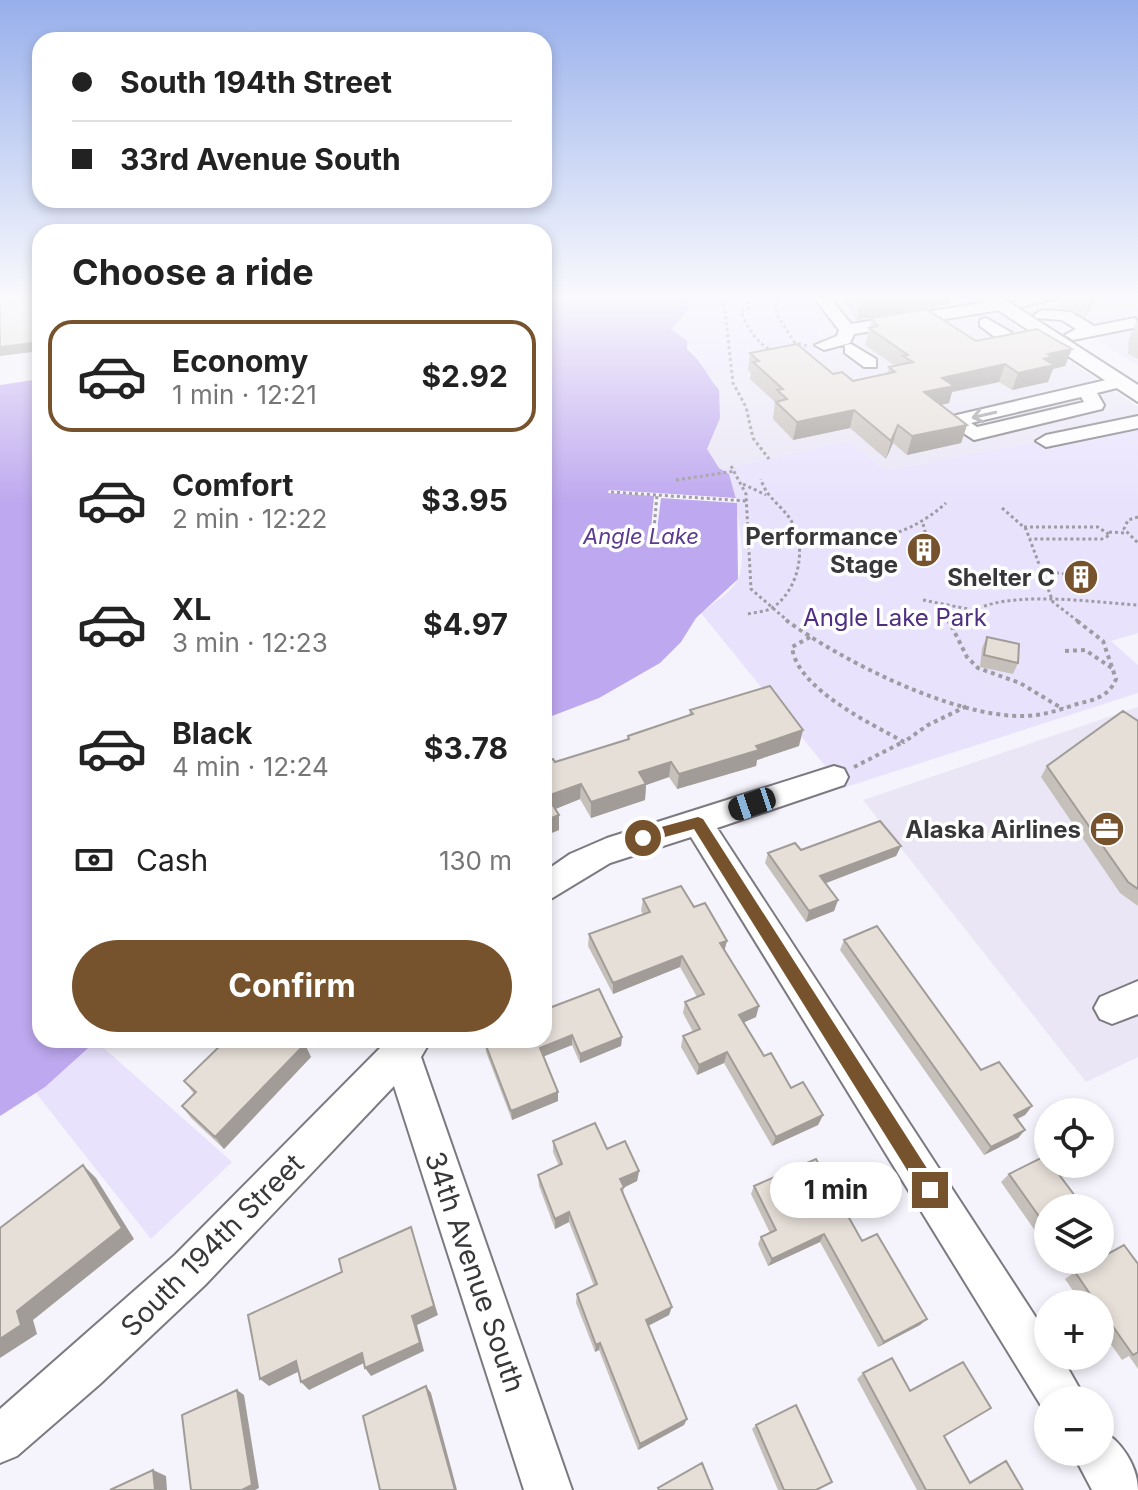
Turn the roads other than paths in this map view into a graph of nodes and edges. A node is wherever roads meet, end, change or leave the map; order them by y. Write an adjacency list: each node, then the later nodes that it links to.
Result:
1 (1105, 365): 3 (main road)
2 (1111, 365): 3 (main road)
3 (1129, 380): 4 (street); 5 (main road)
4 (1087, 391): 4 (street, one-way to 4)
5 (1138, 395)
6 (1138, 422): 7 (street)
7 (1046, 441)
8 (834, 777): 9 (street)
9 (698, 823): 10 (street); 13 (street)
10 (552, 884)
11 (407, 1048): 14 (street, South 194th Street)
12 (408, 1048): 16 (street, 34th Avenue South)
13 (1054, 1386)
14 (0, 1439)
15 (1105, 1466): 17 (street)
16 (548, 1490)
17 (1120, 1490)

